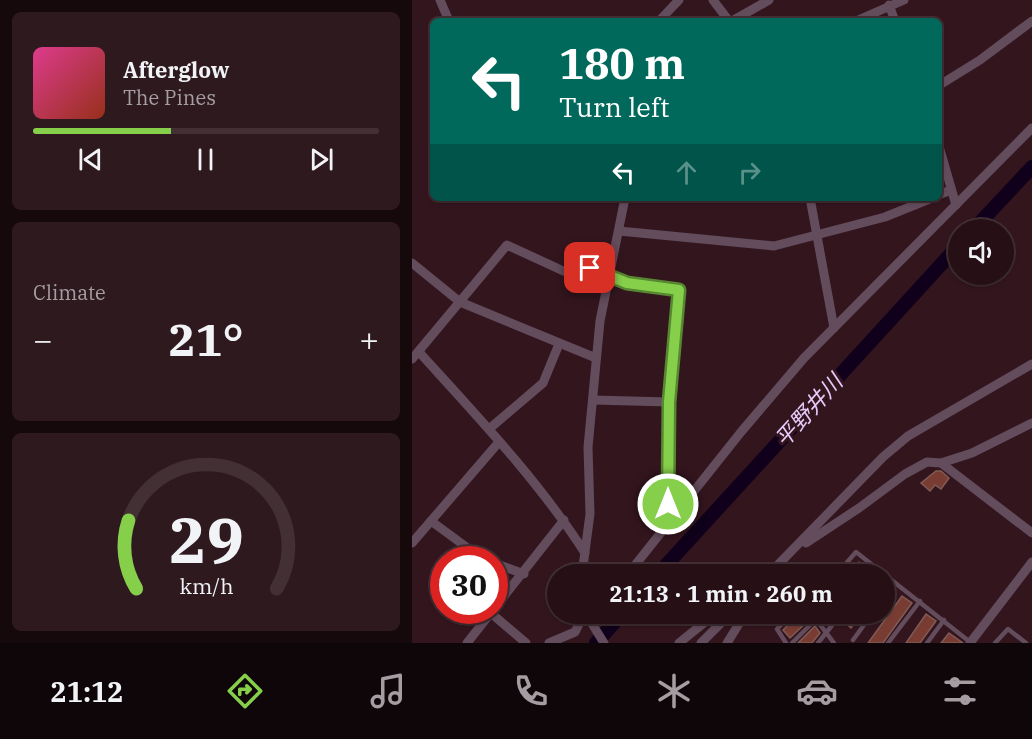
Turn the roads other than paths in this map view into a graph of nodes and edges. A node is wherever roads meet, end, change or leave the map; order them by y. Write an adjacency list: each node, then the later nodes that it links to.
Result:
1 (440, 0): 7 (street)
2 (679, 0): 8 (street)
3 (713, 0): 9 (street)
4 (769, 0): 10 (street)
5 (904, 0): 6 (street)
6 (887, 4): 11 (street); 12 (street)
7 (448, 18)
8 (663, 18)
9 (728, 18)
10 (736, 18)
11 (861, 18)
12 (894, 18)
13 (1032, 21): 14 (street)
14 (942, 84)
15 (1032, 128): 22 (street)
16 (942, 157): 17 (street)
17 (951, 190): 18 (street); 22 (street)
18 (942, 193)
19 (624, 201): 23 (street)
20 (811, 201): 24 (street)
21 (924, 201): 24 (street)
22 (956, 205): 28 (street)
23 (619, 231): 24 (street); 26 (street)
24 (817, 234): 28 (street)
25 (412, 263): 27 (street)
26 (610, 276): 27 (street); 31 (street); 35 (street)
27 (460, 302): 29 (street); 30 (street)
28 (834, 328): 42 (street)
29 (559, 344): 31 (street); 37 (street)
30 (419, 352): 32 (street); 37 (street)
31 (596, 358): 34 (street)
32 (412, 360)
33 (1032, 364): 47 (street)
34 (593, 400): 35 (street); 46 (street)
35 (669, 402): 42 (street)
36 (1032, 423): 39 (street)
37 (489, 429): 38 (street)
38 (499, 442): 40 (street); 41 (street)
39 (941, 463): 43 (street); 47 (street)
40 (564, 520): 46 (street); 55 (street)
41 (431, 521): 44 (street); 45 (street)
42 (668, 525): 50 (street)
43 (1032, 533)
44 (412, 543)
45 (465, 546)
46 (585, 553): 49 (street)
47 (781, 562): 51 (street)
48 (1032, 562): 74 (street)
49 (583, 564)
50 (636, 564)
51 (778, 564)
52 (846, 564): 53 (lane)
53 (871, 564)
54 (508, 568): 55 (street)
55 (524, 574): 57 (street)
56 (895, 583): 58 (lane)
57 (508, 594)
58 (920, 602): 59 (lane); 86 (lane)
59 (944, 620): 74 (lane); 87 (lane)
60 (483, 624): 75 (street)
61 (504, 624): 76 (street)
62 (579, 624): 77 (street)
63 (593, 624): 78 (street)
64 (703, 624): 79 (street)
65 (720, 624): 80 (street)
66 (739, 624): 81 (street)
67 (781, 624): 82 (lane)
68 (811, 624): 83 (lane)
69 (820, 624): 72 (lane)
70 (833, 624): 72 (lane)
71 (865, 624): 73 (lane)
72 (826, 633): 84 (lane); 85 (lane)
73 (853, 640)
74 (973, 642)
75 (467, 643)
76 (526, 643)
77 (548, 643)
78 (604, 643)
79 (679, 643)
80 (701, 643)
81 (727, 643)
82 (786, 643)
83 (792, 643)
84 (818, 643)
85 (834, 643)
86 (888, 643)
87 (927, 643)
88 (995, 643): 89 (lane)
89 (1026, 643)

